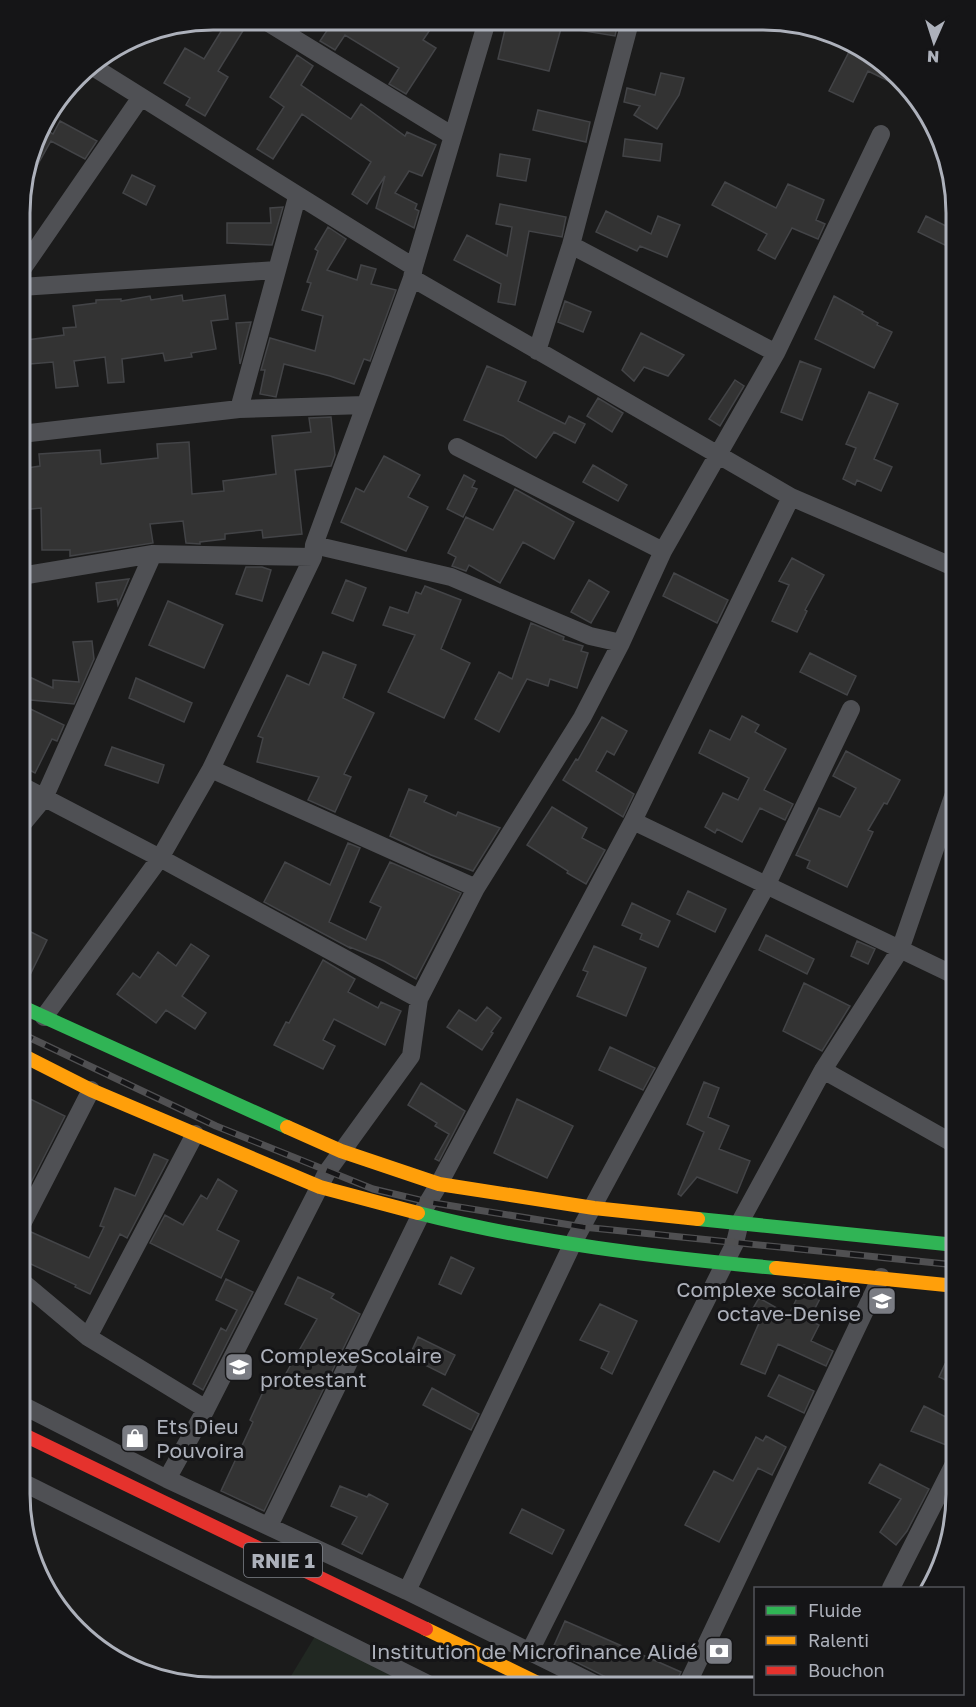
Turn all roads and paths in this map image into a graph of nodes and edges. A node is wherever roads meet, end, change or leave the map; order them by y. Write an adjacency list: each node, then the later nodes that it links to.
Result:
1 (280, 30): 7 (street)
2 (485, 30): 7 (street)
3 (628, 30): 9 (street)
4 (99, 70): 5 (street)
5 (141, 97): 8 (street); 10 (street)
6 (881, 134): 15 (street)
7 (453, 136): 12 (street)
8 (297, 196): 11 (street); 12 (street)
9 (571, 245): 14 (street); 15 (street)
10 (30, 258)
11 (277, 270): 13 (street); 17 (street)
12 (413, 272): 14 (street); 16 (street)
13 (30, 286)
14 (537, 351): 20 (street)
15 (776, 353): 20 (street)
16 (365, 405): 17 (street); 22 (street)
17 (239, 409): 18 (street)
18 (30, 433)
19 (457, 447): 23 (street)
20 (718, 454): 21 (street); 23 (street)
21 (791, 497): 25 (street); 34 (street)
22 (314, 551): 24 (street); 27 (street); 29 (street)
23 (663, 551): 27 (street)
24 (153, 555): 26 (street); 31 (street)
25 (946, 564)
26 (30, 575)
27 (621, 643): 37 (street)
28 (852, 709): 36 (street)
29 (211, 769): 35 (street); 37 (street)
30 (30, 790): 31 (street)
31 (44, 798): 32 (street); 35 (street)
32 (30, 815)
33 (946, 819): 38 (street)
34 (633, 820): 36 (street); 49 (street)
35 (160, 858): 40 (street); 42 (street)
36 (766, 886): 38 (street); 51 (street)
37 (476, 888): 40 (street)
38 (900, 950): 39 (street); 44 (street)
39 (946, 971)
40 (419, 999): 48 (street)
41 (30, 1011): 42 (main road)
42 (44, 1017): 48 (main road)
43 (30, 1059): 45 (main road)
44 (823, 1070): 47 (street); 54 (street)
45 (91, 1090): 46 (main road); 52 (street)
46 (195, 1134): 50 (main road); 61 (street)
47 (946, 1139)
48 (341, 1151): 49 (main road); 50 (street)
49 (439, 1184): 51 (main road); 53 (street)
50 (320, 1187): 53 (main road); 63 (street)
51 (594, 1208): 54 (main road); 55 (street)
52 (30, 1209)
53 (421, 1214): 55 (main road); 68 (street)
54 (740, 1222): 56 (main road); 57 (street)
55 (573, 1243): 57 (main road); 70 (street)
56 (946, 1244)
57 (725, 1263): 58 (main road); 71 (street)
58 (881, 1277): 59 (main road); 75 (street)
59 (946, 1285)
60 (30, 1288): 61 (street)
61 (88, 1337): 63 (street)
62 (30, 1409): 65 (street)
63 (206, 1409): 65 (street)
64 (30, 1438): 73 (main road, RNIE 1)
65 (166, 1479): 68 (street)
66 (946, 1480): 69 (street)
67 (30, 1492): 72 (street)
68 (269, 1526): 70 (street)
69 (892, 1587)
70 (407, 1591): 71 (street)
71 (530, 1651): 74 (street)
72 (415, 1677)
73 (525, 1677)
74 (581, 1677)
75 (691, 1677)

